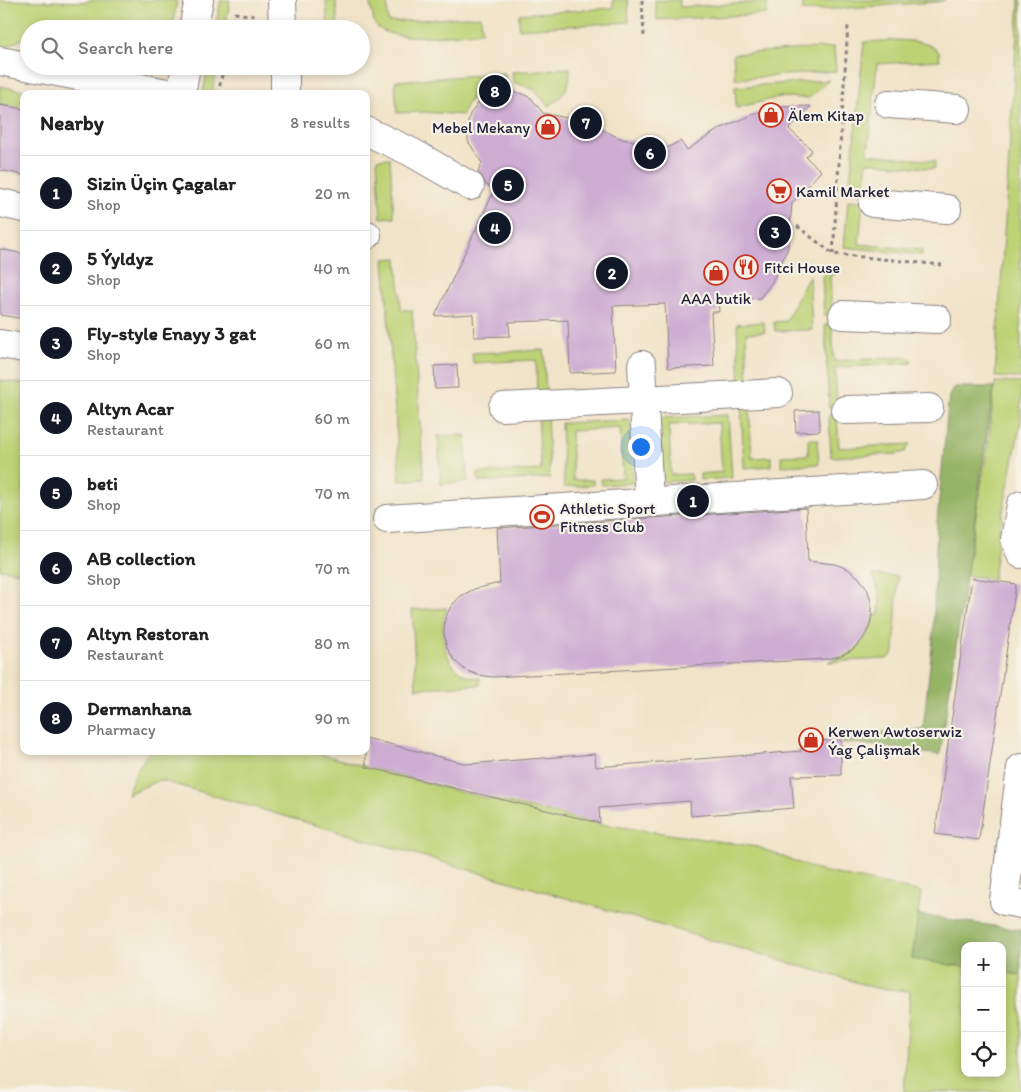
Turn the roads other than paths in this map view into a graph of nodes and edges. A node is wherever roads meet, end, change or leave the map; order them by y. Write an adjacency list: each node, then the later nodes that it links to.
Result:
1 (199, 0): 3 (lane)
2 (282, 0): 4 (lane)
3 (195, 20)
4 (283, 20)
5 (0, 61): 6 (lane)
6 (20, 65)
7 (73, 75): 10 (lane)
8 (184, 75): 11 (lane)
9 (285, 75): 12 (lane)
10 (151, 90)
11 (182, 90)
12 (285, 90)
13 (889, 104): 14 (lane)
14 (956, 109)
15 (370, 133): 16 (lane)
16 (470, 186)
17 (873, 203): 20 (lane)
18 (0, 204): 19 (lane)
19 (20, 207)
20 (947, 209)
21 (843, 315): 22 (lane)
22 (937, 319)
23 (0, 344): 24 (lane)
24 (20, 347)
25 (642, 364): 27 (lane)
26 (778, 393): 27 (lane)
27 (644, 400): 28 (lane); 32 (lane)
28 (503, 407)
29 (929, 408): 30 (lane)
30 (845, 410)
31 (923, 485): 32 (lane)
32 (649, 502): 34 (lane)
33 (1021, 505): 35 (lane)
34 (387, 519)
35 (1021, 554)
36 (1021, 768): 37 (lane)
37 (1021, 904)

